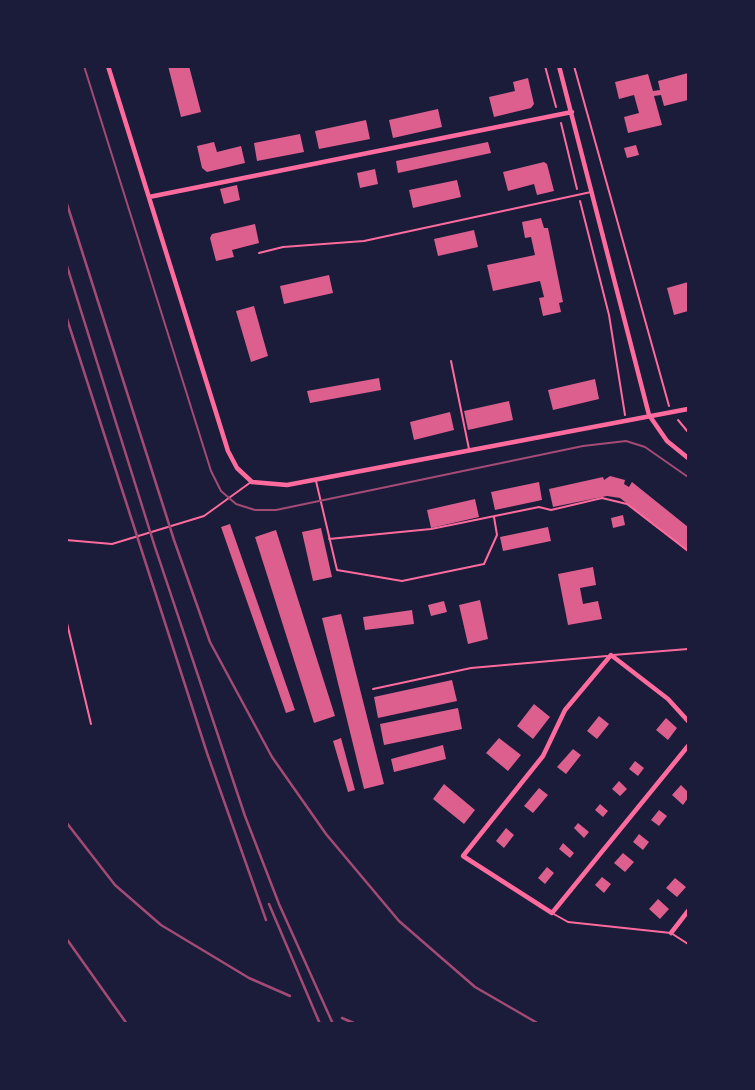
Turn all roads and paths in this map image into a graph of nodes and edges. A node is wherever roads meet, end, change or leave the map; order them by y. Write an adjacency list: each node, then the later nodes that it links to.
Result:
1 (108, 66): 9 (street)
2 (545, 66): 6 (path)
3 (559, 66): 5 (street)
4 (575, 66): 13 (path)
5 (572, 112): 6 (street); 7 (street)
6 (559, 115): 8 (path); 9 (street)
7 (592, 192): 8 (lane); 14 (street)
8 (579, 195): 10 (lane); 15 (path)
9 (149, 197): 20 (street)
10 (259, 253)
11 (451, 362): 17 (lane)
12 (688, 409): 13 (street)
13 (671, 412): 14 (street); 16 (path)
14 (649, 415): 15 (street); 18 (street)
15 (626, 419): 17 (street)
16 (688, 432)
17 (469, 450): 19 (street)
18 (688, 458)
19 (316, 480): 20 (street); 23 (lane)
20 (252, 482): 22 (lane)
21 (494, 516): 23 (lane); 23 (lane); 24 (lane)
22 (66, 540)
23 (329, 540)
24 (688, 551)
25 (66, 619): 30 (lane)
26 (688, 649): 27 (lane)
27 (611, 655): 28 (lane); 29 (street); 33 (street)
28 (373, 689)
29 (688, 721)
30 (91, 724)
31 (688, 746): 33 (street)
32 (688, 911): 34 (street)
33 (552, 913): 34 (lane)
34 (671, 933): 35 (lane)
35 (688, 944)

